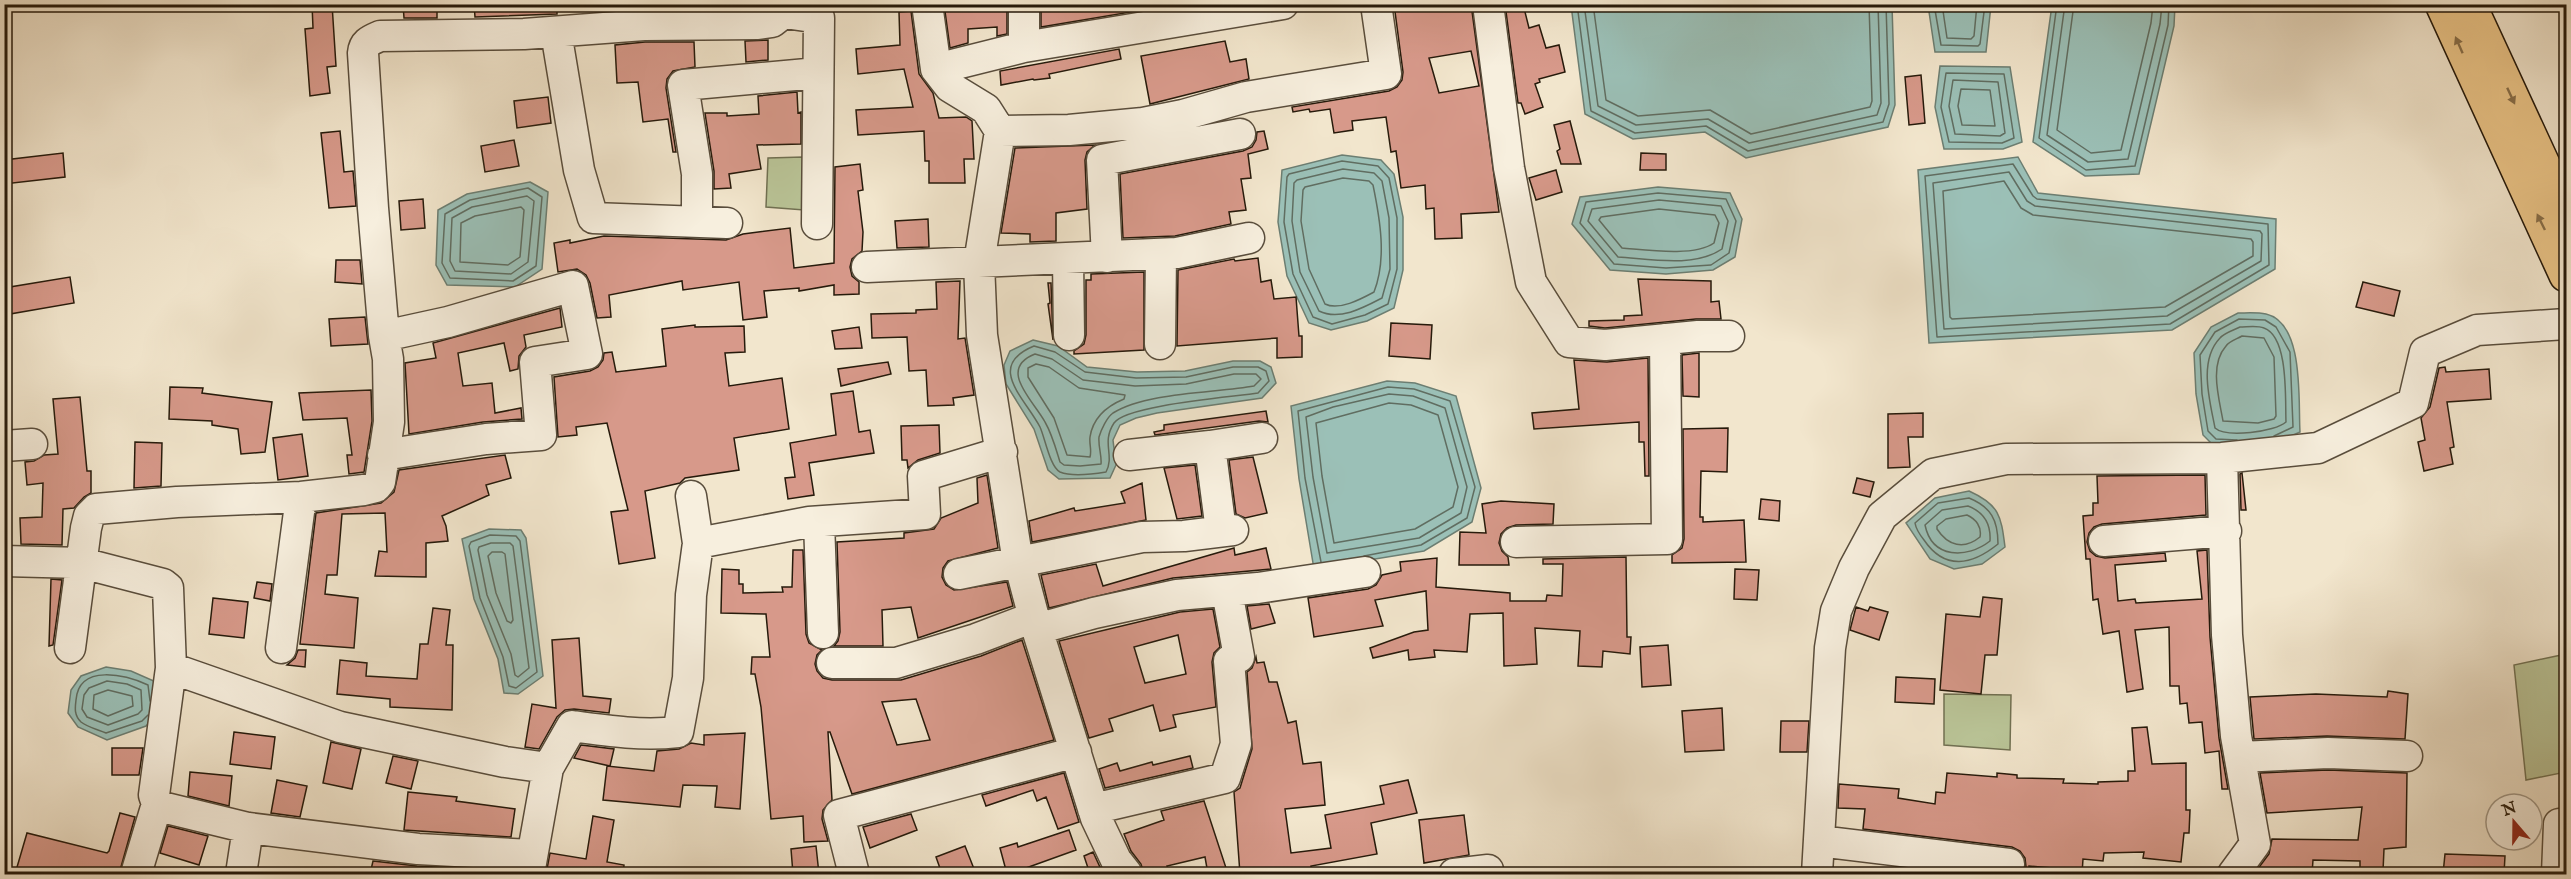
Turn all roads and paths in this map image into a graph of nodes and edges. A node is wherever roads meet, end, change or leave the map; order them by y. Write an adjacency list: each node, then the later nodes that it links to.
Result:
1 (927, 4): 12 (street)
2 (1024, 4): 11 (street)
3 (1283, 4): 9 (street)
4 (1376, 4): 14 (street)
5 (1488, 4): 31 (street)
6 (2442, 4): 26 (main road, one-way to 6)
7 (2469, 4): 16 (main road, one-way to 16)
8 (790, 9): 10 (street); 13 (street)
9 (1201, 11): 11 (street)
10 (556, 32): 17 (street); 29 (street)
11 (1024, 47): 12 (street)
12 (936, 69): 14 (street)
13 (818, 73): 17 (street); 19 (street)
14 (1000, 131): 24 (street)
15 (1240, 134): 22 (street)
16 (2566, 214)
17 (697, 221): 18 (street)
18 (727, 223)
19 (817, 225)
20 (1249, 238): 21 (street)
21 (1161, 254): 22 (street); 32 (street)
22 (1107, 257): 23 (street)
23 (1068, 259): 24 (street); 28 (street)
24 (979, 263): 25 (street); 35 (street)
25 (867, 267)
26 (2566, 275)
27 (2566, 324): 38 (street)
28 (1068, 335)
29 (384, 336): 36 (street); 36 (street)
30 (1729, 336): 31 (street)
31 (1665, 339): 44 (street)
32 (1160, 344)
33 (1262, 438): 34 (street)
34 (1210, 446): 37 (street); 47 (street)
35 (1002, 452): 41 (street); 47 (street)
36 (383, 455): 40 (street)
37 (1129, 455)
38 (2222, 458): 42 (street); 66 (street)
39 (691, 496): 45 (street)
40 (300, 497): 48 (street); 55 (street)
41 (819, 522): 45 (street); 53 (street)
42 (2226, 531): 43 (street); 60 (street)
43 (2104, 541)
44 (1516, 542)
45 (698, 543): 61 (street)
46 (4, 561): 48 (street)
47 (1021, 562): 50 (street); 52 (street)
48 (82, 563): 54 (street); 57 (street)
49 (1365, 572): 51 (street)
50 (959, 574)
51 (1227, 591): 52 (street); 63 (street)
52 (1036, 623): 56 (street); 58 (street)
53 (823, 633)
54 (70, 648)
55 (281, 648)
56 (832, 663)
57 (171, 669): 61 (street); 62 (street)
58 (1076, 752): 63 (street); 72 (street)
59 (2407, 756): 60 (street)
60 (2240, 757): 76 (street)
61 (549, 768): 68 (street)
62 (157, 804): 65 (street); 70 (street)
63 (1093, 809): 73 (street)
64 (2566, 823): 77 (street)
65 (248, 828): 68 (street); 71 (street)
66 (1819, 841): 67 (street); 75 (street)
67 (2009, 864)
68 (530, 865)
69 (1488, 870): 74 (street)
70 (136, 874)
71 (241, 874)
72 (854, 874)
73 (1127, 874)
74 (1454, 874)
75 (1817, 874)
76 (2233, 874)
77 (2557, 874)

